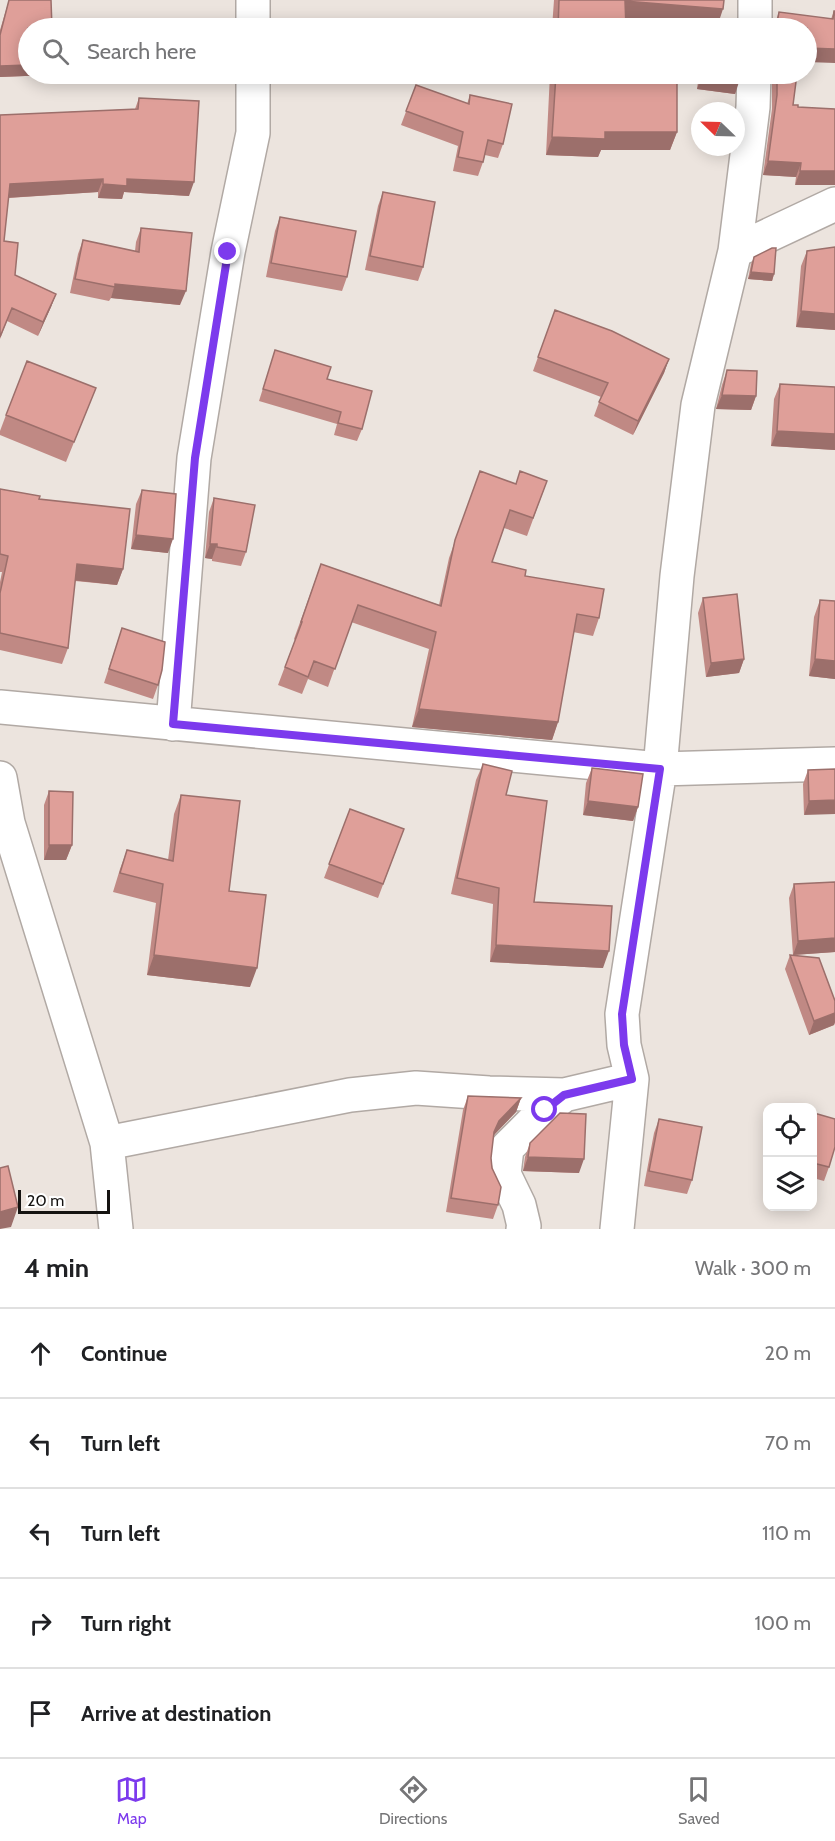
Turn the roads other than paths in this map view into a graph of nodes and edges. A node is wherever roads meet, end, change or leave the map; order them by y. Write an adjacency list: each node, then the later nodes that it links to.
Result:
1 (254, 0): 3 (street)
2 (756, 0): 4 (street)
3 (253, 18)
4 (755, 18)
5 (253, 84): 10 (street)
6 (754, 84): 8 (street)
7 (835, 204): 8 (street)
8 (735, 251): 12 (street)
9 (0, 706): 10 (street)
10 (173, 724): 12 (street)
11 (835, 764): 12 (street)
12 (660, 769): 14 (street)
13 (0, 778): 16 (street)
14 (632, 1079): 15 (street); 19 (street)
15 (564, 1095): 16 (street); 18 (street)
16 (107, 1143): 17 (street)
17 (116, 1229)
18 (523, 1229)
19 (617, 1229)

